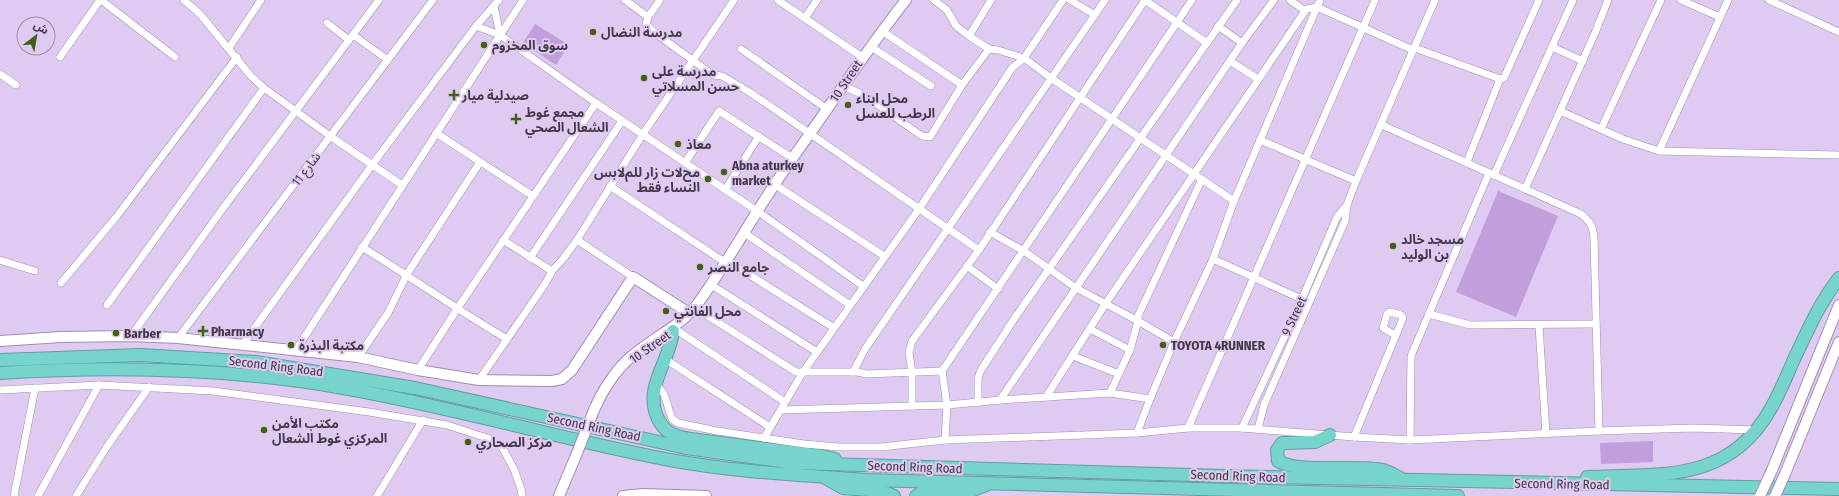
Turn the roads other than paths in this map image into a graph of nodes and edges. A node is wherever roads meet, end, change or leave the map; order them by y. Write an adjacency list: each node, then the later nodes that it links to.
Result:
1 (100, 0): 58 (street); 59 (street)
2 (184, 0): 53 (street)
3 (261, 0): 53 (street)
4 (379, 0): 49 (street)
5 (433, 0): 63 (street, شارع 11)
6 (523, 0): 47 (street)
7 (625, 0): 37 (street)
8 (660, 0): 37 (street)
9 (734, 0): 64 (street)
10 (778, 0): 39 (street)
11 (817, 0): 39 (street)
12 (906, 0): 61 (main road, 10 Street)
13 (911, 0): 46 (main road, 10 Street)
14 (934, 0): 48 (street)
15 (991, 0): 48 (street)
16 (1063, 0): 62 (street)
17 (1070, 0): 36 (street)
18 (1105, 0): 36 (street)
19 (1145, 0): 40 (street); 76 (street)
20 (1192, 0): 40 (street)
21 (1237, 0): 43 (street)
22 (1274, 0): 51 (street)
23 (1290, 0): 35 (street)
24 (1375, 0): 44 (street)
25 (1435, 0): 57 (street, 9 Street)
26 (1539, 0): 70 (street)
27 (1573, 0): 52 (street)
28 (1608, 0): 66 (street)
29 (1661, 0): 84 (street)
30 (1681, 0): 38 (street)
31 (1728, 0): 38 (street)
32 (1769, 0): 45 (street)
33 (496, 3): 42 (street); 47 (street)
34 (1319, 3): 35 (street); 44 (street); 91 (street)
35 (1304, 11): 69 (street)
36 (1095, 15): 68 (street)
37 (648, 17): 64 (street)
38 (1720, 17): 92 (street)
39 (805, 18): 61 (street)
40 (1177, 22): 50 (street); 81 (street)
41 (327, 24): 49 (street)
42 (476, 26): 47 (street); 100 (street)
43 (1218, 26): 50 (street); 51 (street)
44 (1363, 29): 57 (street); 96 (street)
45 (1839, 32)
46 (885, 33): 54 (main road, 10 Street); 72 (street)
47 (500, 35): 77 (street); 85 (street)
48 (968, 36): 56 (street)
49 (351, 37): 63 (street); 79 (street)
50 (1207, 43): 90 (street)
51 (1242, 43): 65 (street)
52 (1552, 47): 66 (street); 102 (street)
53 (229, 48): 60 (street)
54 (874, 48): 73 (main road, 10 Street); 74 (street)
55 (741, 49): 78 (street)
56 (989, 49): 62 (street); 72 (street)
57 (1414, 49): 70 (street); 83 (street, 9 Street)
58 (60, 57)
59 (175, 57)
60 (237, 57): 75 (street); 136 (street)
61 (862, 57): 73 (main road, 10 Street)
62 (1024, 58): 68 (street); 113 (street)
63 (388, 60): 88 (street, شارع 11)
64 (693, 61): 86 (street); 87 (street)
65 (1230, 61): 69 (street); 93 (street)
66 (1583, 61): 80 (street)
67 (0, 74): 71 (street)
68 (1051, 78): 76 (street); 115 (street)
69 (1258, 79): 101 (street)
70 (1500, 79): 99 (street)
71 (16, 85)
72 (962, 85): 73 (street)
73 (845, 86): 78 (main road, 10 Street); 87 (main road, 10 Street)
74 (931, 86)
75 (264, 88): 79 (street); 145 (street)
76 (1080, 97): 81 (street); 116 (street)
77 (596, 103): 82 (street); 110 (street)
78 (827, 109): 87 (main road, 10 Street)
79 (296, 111): 88 (street); 158 (street)
80 (1560, 111): 84 (street); 108 (street)
81 (1111, 118): 90 (street); 122 (street)
82 (622, 121): 86 (street); 124 (street)
83 (1382, 125): 99 (street); 104 (street, 9 Street)
84 (1602, 129): 92 (street)
85 (436, 133): 97 (street); 105 (street)
86 (643, 134): 98 (street); 106 (street)
87 (811, 134): 95 (main road, 10 Street); 107 (main road, 10 Street); 113 (street)
88 (330, 136): 100 (street); 159 (street, شارع 11)
89 (759, 136): 95 (street); 98 (street); 109 (street)
90 (1141, 138): 93 (street); 129 (street)
91 (1260, 140): 96 (street); 111 (street)
92 (1660, 151): 94 (street)
93 (1166, 155): 101 (street); 139 (street)
94 (1839, 156)
95 (792, 158): 114 (main road, 10 Street)
96 (1305, 160): 104 (street); 134 (street)
97 (480, 162): 110 (street); 132 (street)
98 (685, 162): 109 (street)
99 (1467, 162): 102 (street)
100 (372, 165): 105 (street); 164 (street)
101 (1193, 174): 103 (street); 144 (street)
102 (1492, 174): 108 (street); 150 (street)
103 (1202, 178): 111 (street); 151 (street)
104 (1356, 181): 112 (street, 9 Street)
105 (402, 185): 120 (street)
106 (610, 186): 119 (street); 127 (street)
107 (777, 186): 114 (main road, 10 Street); 123 (street)
108 (1525, 189): 152 (street)
109 (725, 190): 114 (street)
110 (534, 196): 118 (street)
111 (1234, 201): 125 (street)
112 (1347, 205): 142 (street, 9 Street); 143 (street, 9 Street)
113 (919, 209): 115 (street); 123 (street)
114 (758, 213): 117 (main road, 10 Street); 127 (main road, 10 Street); 138 (street)
115 (948, 229): 121 (street); 176 (street)
116 (990, 232): 121 (street); 122 (street)
117 (746, 234): 127 (main road, 10 Street); 146 (street)
118 (503, 240): 124 (street); 148 (street)
119 (576, 240): 131 (street); 133 (street)
120 (362, 247): 132 (street); 165 (street)
121 (979, 250): 128 (street)
122 (1024, 252): 129 (street); 140 (street)
123 (884, 256): 138 (street)
124 (530, 258): 131 (street)
125 (1213, 259): 134 (street); 162 (street)
126 (0, 260): 130 (street)
127 (727, 262): 137 (main road, 10 Street); 149 (main road, 10 Street); 154 (street)
128 (967, 266): 140 (street); 178 (street)
129 (1049, 270): 139 (street); 191 (street)
130 (35, 271)
131 (552, 271): 160 (street)
132 (407, 274): 148 (street); 169 (street)
133 (633, 277): 149 (main road); 180 (main road)
134 (1254, 277): 142 (street); 197 (street)
135 (1839, 278): 141 (highway)
136 (61, 283)
137 (713, 286): 149 (main road, 10 Street); 167 (street)
138 (863, 286): 146 (street)
139 (1076, 288): 144 (street); 189 (street)
140 (998, 289): 174 (street)
141 (1833, 292): 200 (highway)
142 (1302, 299): 143 (street); 198 (street, 9 Street)
143 (1310, 302): 199 (street, 9 Street)
144 (1106, 303): 151 (street); 155 (street)
145 (107, 305)
146 (850, 305): 154 (street)
147 (1839, 305): 226 (main road, bridge)
148 (457, 309): 160 (street); 173 (street)
149 (693, 311): 156 (main road, 10 Street); 172 (main road, 10 Street); 175 (street)
150 (1429, 314): 153 (street); 208 (street)
151 (1138, 320): 162 (street); 166 (street)
152 (1595, 324): 153 (street); 201 (street)
153 (1539, 326): 203 (street)
154 (834, 328): 167 (street)
155 (1090, 329): 166 (street); 168 (street)
156 (674, 330): 170 (highway); 172 (main road, 10 Street); 190 (street)
157 (1395, 335): 205 (street)
158 (131, 336): 159 (main road); 161 (main road)
159 (178, 338): 164 (main road)
160 (507, 339): 180 (street)
161 (0, 341)
162 (1174, 342): 188 (street)
163 (1839, 342): 227 (main road, bridge)
164 (243, 344): 165 (main road)
165 (296, 350): 169 (main road)
166 (1130, 350): 179 (street)
167 (817, 352): 175 (street)
168 (1073, 356): 179 (street); 187 (street)
169 (358, 357): 173 (main road)
170 (665, 359): 181 (highway); 196 (street)
171 (0, 360): 209 (highway, Second Ring Road)
172 (619, 369): 220 (main road, bridge)
173 (418, 370): 180 (main road)
174 (942, 371): 178 (street); 192 (street)
175 (803, 372): 176 (street); 190 (street)
176 (853, 372): 178 (street)
177 (0, 373): 210 (highway, Second Ring Road)
178 (912, 373): 193 (street)
179 (1119, 374): 186 (street)
180 (479, 380)
181 (655, 383): 206 (street); 209 (highway)
182 (99, 385): 183 (street); 184 (street); 216 (street)
183 (149, 387): 195 (street); 217 (street)
184 (35, 388): 185 (street); 215 (street)
185 (0, 390)
186 (1110, 393): 187 (street); 188 (street)
187 (1046, 397): 189 (street)
188 (1150, 399): 202 (street)
189 (1000, 400): 191 (street)
190 (785, 402): 194 (street)
191 (978, 403): 192 (street)
192 (947, 405): 193 (street); 207 (street)
193 (912, 406): 194 (street)
194 (781, 410): 196 (street)
195 (423, 420): 218 (street); 219 (street)
196 (770, 428): 206 (street)
197 (1188, 428): 198 (street); 202 (street)
198 (1242, 428): 199 (street)
199 (1258, 429): 204 (street)
200 (1756, 430): 201 (street); 213 (highway)
201 (1599, 431): 203 (street)
202 (1137, 434): 207 (street)
203 (1546, 434): 208 (street)
204 (1330, 435): 205 (street); 211 (highway)
205 (1354, 437): 208 (street)
206 (764, 438): 207 (street)
207 (945, 440)
208 (1410, 440)
209 (855, 465): 211 (highway, Second Ring Road)
210 (822, 477): 212 (highway, Second Ring Road); 223 (highway)
211 (1405, 480): 213 (highway, Second Ring Road)
212 (993, 483): 224 (highway); 225 (highway, Second Ring Road)
213 (1524, 483): 214 (highway, Second Ring Road)
214 (1839, 489)
215 (14, 496)
216 (38, 496)
217 (76, 496)
218 (377, 496)
219 (522, 496)
220 (559, 496)
221 (623, 496): 222 (main road)
222 (706, 496)
223 (894, 496)
224 (916, 496)
225 (1458, 496)
226 (1760, 496)
227 (1775, 496)

